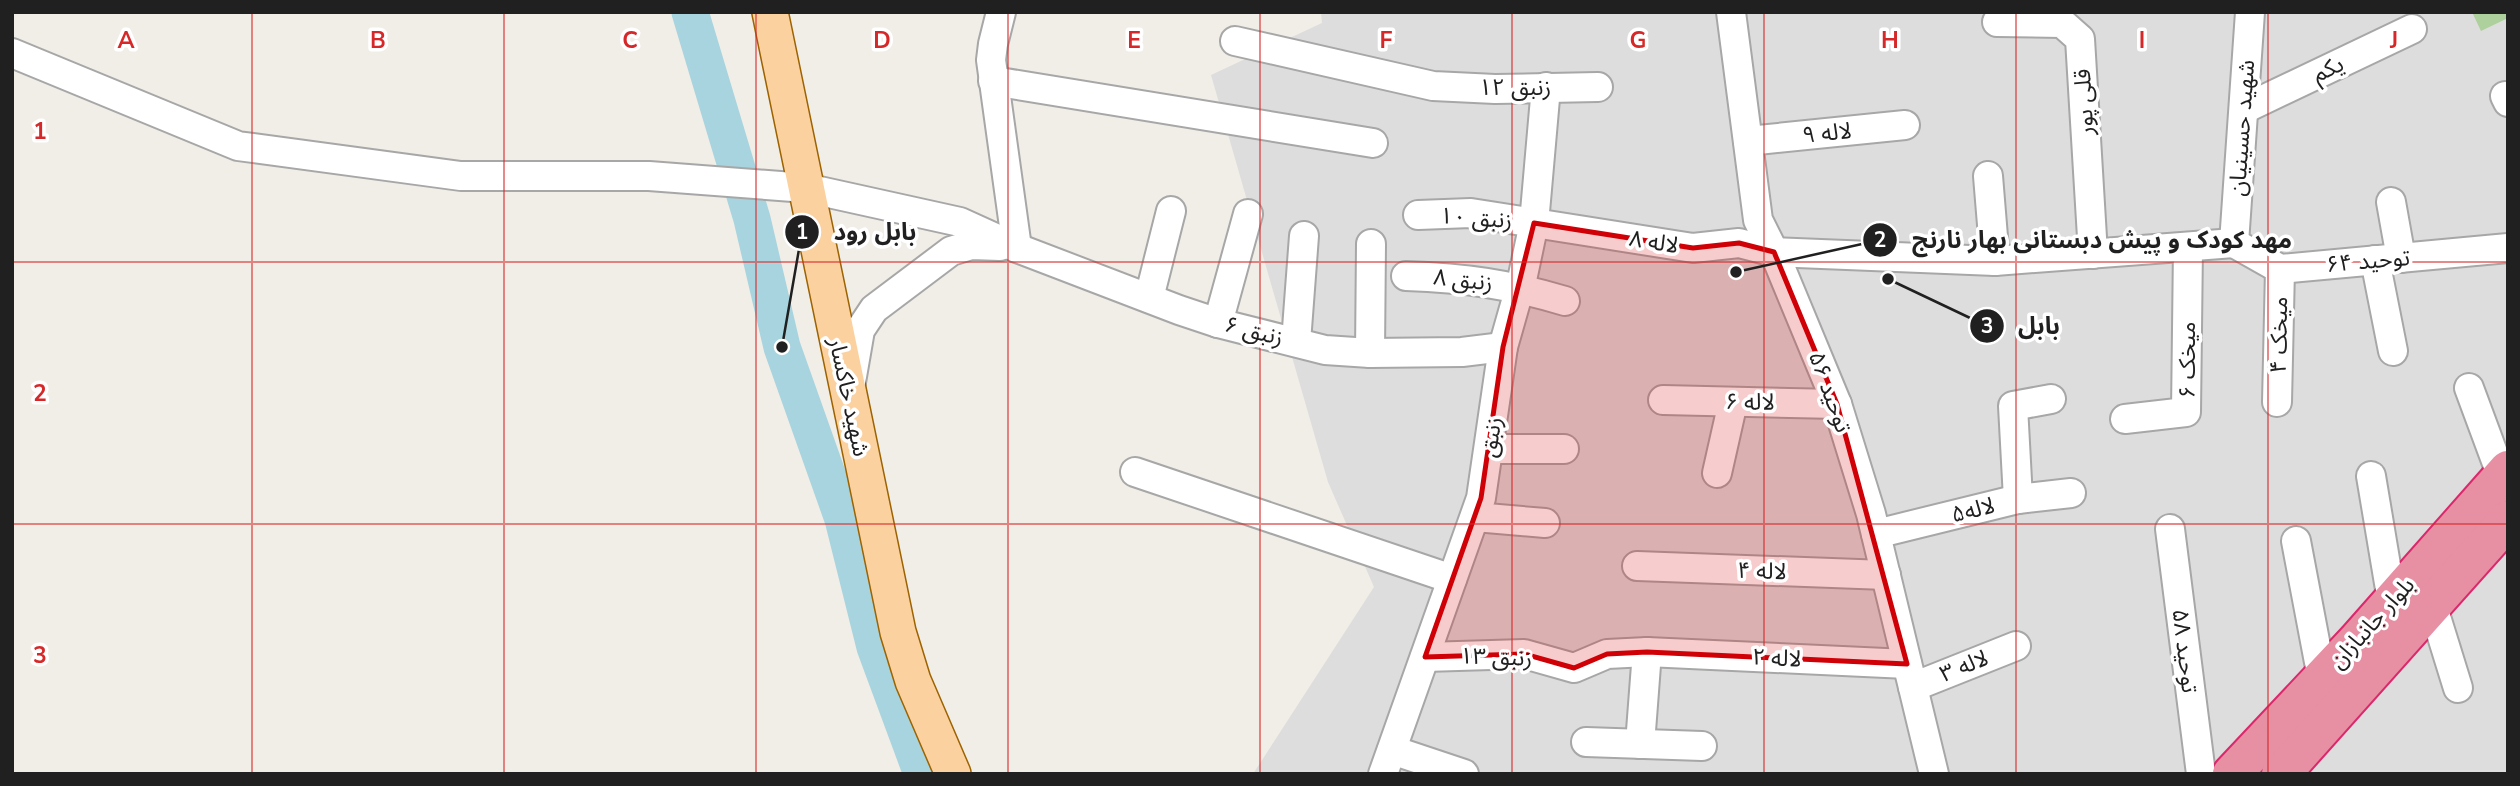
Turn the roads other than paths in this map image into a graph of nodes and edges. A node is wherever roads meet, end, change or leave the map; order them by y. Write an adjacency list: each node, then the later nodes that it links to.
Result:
1 (770, 12): 17 (main road, شهید خاکسار)
2 (1001, 12): 9 (street)
3 (1731, 12): 14 (street, توحید ۵۶)
4 (2250, 12): 12 (street, شهید حسینیان)
5 (1997, 22): 30 (street, قلی پور)
6 (2412, 29): 12 (street, یکم)
7 (1235, 41): 10 (street, زنبق ۱۲)
8 (12, 53): 17 (street)
9 (993, 81): 15 (street); 27 (street)
10 (1546, 87): 11 (street, زنبق ۱۲); 22 (street, زنبق)
11 (1598, 87)
12 (2244, 109): 24 (street, شهید حسینیان)
13 (1905, 125): 14 (street, لاله ۹)
14 (1748, 141): 29 (street, توحید ۵۶)
15 (1373, 143)
16 (1988, 176): 32 (street)
17 (799, 188): 27 (street); 44 (main road, شهید خاکسار)
18 (2391, 202): 31 (street)
19 (1171, 211): 36 (street)
20 (1248, 214): 38 (street)
21 (1418, 215): 22 (street, زنبق ۱۰)
22 (1534, 223): 29 (street, لاله ۸); 35 (street, زنبق)
23 (1304, 236): 39 (street)
24 (2234, 243): 26 (street, لاله ۸); 33 (street)
25 (1371, 244): 42 (street)
26 (2188, 247): 30 (street, لاله ۸); 50 (street, میخک ۶)
27 (1017, 248): 36 (street, زنبق ۶); 44 (street)
28 (2508, 248): 31 (street, توحید ۶۴)
29 (1774, 252): 32 (street, لاله ۸); 49 (street, توحید ۵۶)
30 (2093, 254): 32 (street, لاله ۸)
31 (2388, 259): 33 (street, توحید ۶۴); 41 (street)
32 (1995, 261)
33 (2280, 269): 47 (street, میخک ۴)
34 (1406, 275): 35 (street, زنبق ۸)
35 (1520, 287): 37 (street, زنبق ۸); 40 (street, زنبق)
36 (1149, 299): 38 (street, زنبق ۶)
37 (1565, 300)
38 (1218, 323): 39 (street, زنبق ۶)
39 (1296, 342): 42 (street, زنبق ۶)
40 (1503, 347): 42 (street, زنبق ۶); 51 (street, زنبق)
41 (2393, 351)
42 (1370, 353)
43 (2469, 388): 55 (street)
44 (849, 396): 80 (main road, شهید خاکسار)
45 (2051, 399): 58 (street)
46 (1663, 401): 48 (street, لاله ۶)
47 (2277, 401)
48 (1733, 402): 49 (street, لاله ۶); 54 (street)
49 (1837, 404): 63 (street, توحید ۵۶)
50 (2125, 419)
51 (1489, 449): 52 (street); 59 (street, زنبق)
52 (1564, 449)
53 (1135, 472): 67 (street)
54 (1717, 473)
55 (2505, 473): 68 (highway, بلوار جانبازان)
56 (2371, 476): 68 (street)
57 (2071, 493): 58 (street, لاله۵)
58 (2018, 499): 63 (street, لاله۵)
59 (1475, 517): 61 (street); 67 (street, زنبق)
60 (2508, 520): 69 (highway, بلوار جانبازان)
61 (1545, 523)
62 (2170, 529): 83 (street, توحید ۵۸)
63 (1875, 534): 66 (street, توحید ۵۶)
64 (2296, 541): 74 (street)
65 (1637, 566): 66 (street, لاله ۴)
66 (1886, 575): 73 (street, توحید ۵۶)
67 (1452, 579): 72 (street, زنبق)
68 (2392, 601): 74 (highway, بلوار جانبازان)
69 (2432, 604): 75 (street); 85 (highway, بلوار جانبازان)
70 (2016, 646): 73 (street, لاله ۳)
71 (1647, 652): 72 (street, زنبق ۱۳); 73 (street, لاله ۲); 77 (street)
72 (1425, 657): 79 (street, زنبق)
73 (1910, 675): 82 (street, توحید ۵۶)
74 (2322, 678): 84 (highway, بلوار جانبازان)
75 (2458, 688)
76 (1586, 742): 77 (street)
77 (1640, 744): 78 (street)
78 (1702, 746)
79 (1388, 762): 81 (street)
80 (953, 774)
81 (1464, 774)
82 (1934, 774)
83 (2201, 774)
84 (2232, 774)
85 (2281, 774)

